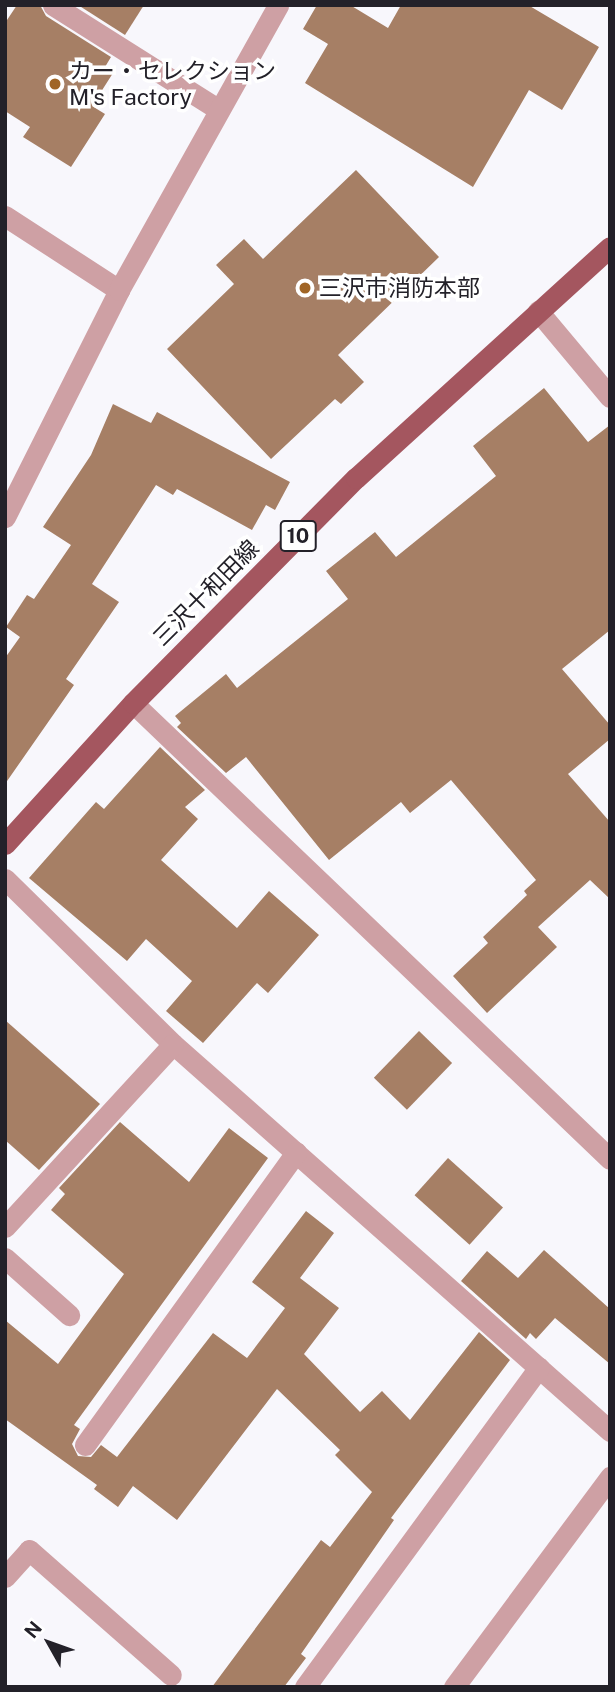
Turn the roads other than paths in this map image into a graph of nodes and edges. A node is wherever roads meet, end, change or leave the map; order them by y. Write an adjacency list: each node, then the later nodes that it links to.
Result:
1 (53, 5): 3 (street)
2 (278, 5): 3 (street)
3 (219, 110): 6 (street)
4 (5, 216): 6 (street)
5 (610, 247): 7 (main road, 三沢十和田線 / 10)
6 (119, 289): 9 (street)
7 (538, 311): 8 (street); 10 (main road, 三沢十和田線 / 10)
8 (610, 397)
9 (5, 517)
10 (133, 703): 11 (main road, 三沢十和田線 / 10); 15 (street)
11 (5, 844)
12 (5, 879): 13 (street)
13 (173, 1044): 14 (street); 16 (street)
14 (296, 1152): 19 (street); 21 (street)
15 (608, 1155)
16 (5, 1227)
17 (5, 1258): 18 (street)
18 (69, 1315)
19 (539, 1367): 20 (street); 25 (street)
20 (610, 1431)
21 (85, 1445)
22 (610, 1477): 26 (street)
23 (5, 1577): 24 (street)
24 (171, 1675)
25 (304, 1687)
26 (454, 1687)

